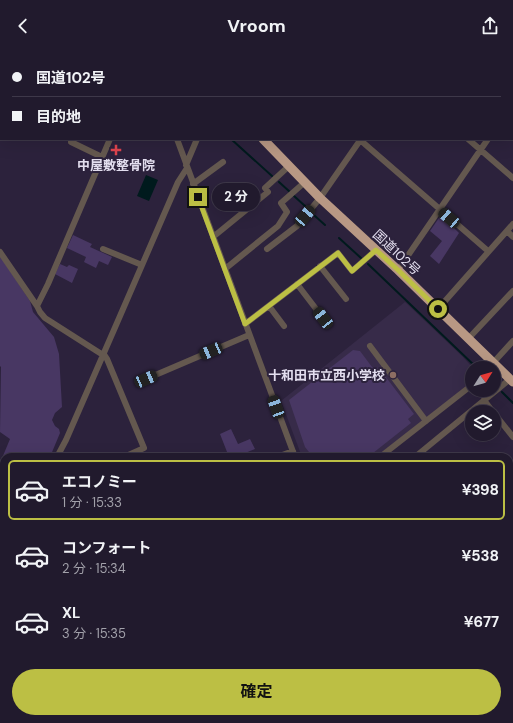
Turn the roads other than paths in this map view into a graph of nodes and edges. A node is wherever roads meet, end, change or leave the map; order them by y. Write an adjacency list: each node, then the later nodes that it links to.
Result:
1 (72, 140): 11 (street)
2 (110, 140): 11 (street)
3 (177, 140): 13 (street)
4 (197, 140): 13 (street)
5 (264, 140): 14 (highway, 国道102号)
6 (359, 140): 18 (street)
7 (361, 140): 19 (street)
8 (469, 140): 10 (street)
9 (487, 140): 10 (street)
10 (480, 149): 15 (street); 19 (street)
11 (102, 157): 36 (street)
12 (223, 162): 17 (street)
13 (186, 166): 17 (street); 29 (street)
14 (289, 166): 16 (highway, 国道102号); 22 (street)
15 (513, 178)
16 (305, 182): 18 (highway, 国道102号); 31 (street)
17 (193, 184): 22 (street)
18 (320, 198): 25 (street); 26 (highway, 国道102号)
19 (439, 209): 27 (street); 32 (street)
20 (513, 224): 21 (street)
21 (507, 231): 23 (street); 27 (street)
22 (213, 237): 31 (street)
23 (513, 237)
24 (103, 249): 29 (street)
25 (267, 249)
26 (376, 250): 30 (street); 32 (highway, 国道102号)
27 (488, 251): 38 (street)
28 (0, 252): 36 (street)
29 (142, 265): 46 (street)
30 (320, 266): 33 (street); 35 (street)
31 (225, 269): 40 (street)
32 (398, 270): 38 (highway, 国道102号)
33 (297, 284): 37 (street); 39 (street)
34 (513, 291): 43 (street)
35 (346, 299)
36 (37, 306): 46 (street)
37 (269, 306): 40 (street); 41 (street)
38 (438, 309): 43 (highway, 国道102号)
39 (323, 318)
40 (245, 324): 42 (street)
41 (284, 326)
42 (249, 335): 50 (street); 60 (street)
43 (468, 339): 47 (highway, 国道102号)
44 (513, 341): 48 (street)
45 (370, 346): 55 (street)
46 (103, 354): 58 (street); 59 (street)
47 (489, 361)
48 (498, 361)
49 (501, 372): 51 (highway, 国道102号)
50 (146, 379)
51 (511, 381): 53 (street)
52 (465, 390): 55 (street)
53 (484, 400): 54 (street); 62 (street)
54 (488, 405)
55 (426, 421): 61 (street)
56 (501, 421): 57 (street)
57 (513, 437)
58 (59, 453)
59 (133, 453)
60 (294, 453)
61 (385, 453)
62 (420, 453)

